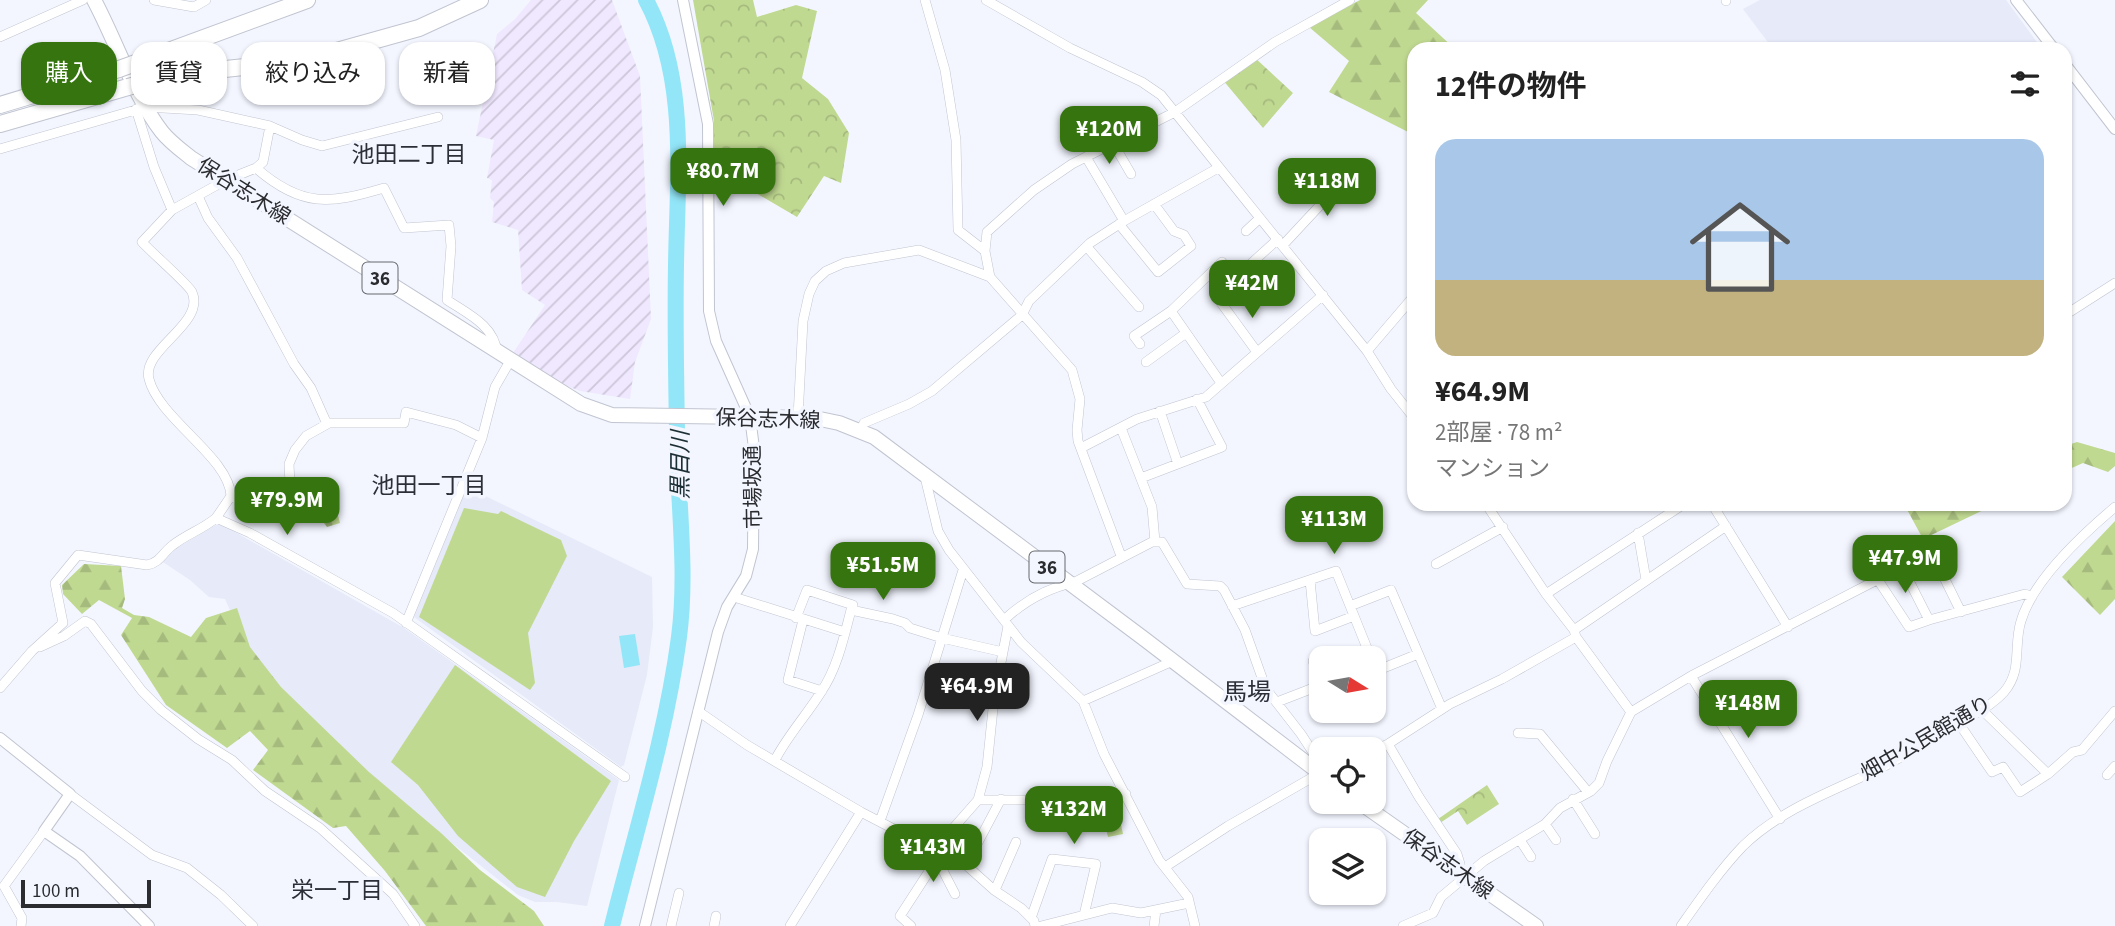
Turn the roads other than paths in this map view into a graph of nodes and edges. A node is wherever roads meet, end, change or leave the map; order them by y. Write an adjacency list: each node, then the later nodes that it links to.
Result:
1 (154, 0): 2 (street)
2 (206, 0)
3 (307, 0): 14 (highway)
4 (480, 0): 18 (highway)
5 (683, 0): 59 (street, 市場坂通)
6 (925, 0): 37 (street)
7 (986, 0): 16 (street)
8 (1350, 0): 16 (street)
9 (2016, 0): 12 (street)
10 (95, 1): 11 (street); 15 (main road, 保谷志木線 / 36)
11 (0, 37)
12 (2048, 42)
13 (2072, 73): 20 (street)
14 (0, 105)
15 (141, 108): 19 (street); 22 (street); 28 (main road, 保谷志木線 / 36); 31 (street)
16 (1175, 112): 21 (street); 25 (street)
17 (438, 117): 19 (street)
18 (0, 124)
19 (270, 126): 24 (street)
20 (2115, 129)
21 (1113, 143): 23 (street); 27 (street)
22 (0, 149)
23 (1086, 157): 33 (street); 37 (street)
24 (257, 168): 28 (street); 53 (street)
25 (1218, 168): 30 (street); 32 (street)
26 (1350, 172): 35 (street)
27 (1131, 174)
28 (226, 180): 29 (street); 53 (main road, 保谷志木線 / 36)
29 (198, 196): 31 (street); 61 (street)
30 (1154, 204): 33 (street); 33 (street)
31 (172, 210): 69 (street)
32 (1260, 218): 34 (street); 35 (street)
33 (1121, 223): 36 (street)
34 (1246, 231)
35 (1280, 242): 39 (street); 43 (street)
36 (1087, 247): 45 (street); 48 (street)
37 (985, 251): 40 (street)
38 (1222, 262): 46 (street)
39 (1244, 270)
40 (990, 277): 48 (street); 60 (street)
41 (2115, 283): 47 (street)
42 (1224, 287): 52 (street)
43 (1323, 295): 51 (street); 52 (street)
44 (1407, 304): 51 (street)
45 (1139, 307)
46 (1171, 311): 49 (street); 50 (street)
47 (2072, 311)
48 (1022, 315): 63 (street); 65 (street)
49 (1186, 334): 54 (street); 55 (street)
50 (1140, 344)
51 (1367, 351): 57 (street)
52 (1257, 352): 55 (street)
53 (504, 357): 59 (main road, 保谷志木線 / 36); 64 (street)
54 (1146, 362)
55 (1221, 383): 56 (street)
56 (1197, 399): 58 (street); 66 (street)
57 (1407, 409)
58 (1160, 411): 62 (street); 66 (street)
59 (750, 417): 60 (main road, 保谷志木線 / 36); 88 (street, 市場坂通)
60 (798, 417): 63 (main road, 保谷志木線 / 36)
61 (327, 424): 64 (street); 69 (street)
62 (1121, 428): 65 (street); 68 (street)
63 (860, 431): 67 (main road, 保谷志木線 / 36)
64 (482, 438): 97 (street)
65 (1082, 448): 79 (street)
66 (1178, 464): 68 (street)
67 (924, 473): 82 (street); 86 (main road, 保谷志木線 / 36)
68 (1141, 478): 78 (street)
69 (231, 496): 74 (street)
70 (2115, 508): 89 (street, 畑中公民館通り)
71 (1491, 511): 76 (street)
72 (1673, 511): 77 (street)
73 (1716, 511): 75 (street)
74 (216, 518): 97 (street); 104 (street)
75 (1726, 526): 84 (street); 99 (street)
76 (1503, 527): 80 (street); 87 (street)
77 (1638, 533): 84 (street); 87 (street)
78 (1155, 542): 79 (street); 90 (street)
79 (1121, 556): 86 (street)
80 (1436, 565)
81 (1902, 567): 85 (street); 93 (street); 96 (street)
82 (963, 570): 98 (street); 102 (street)
83 (1310, 580): 90 (street); 91 (street); 94 (street)
84 (1646, 580): 101 (street)
85 (1878, 580): 96 (street); 99 (street)
86 (1069, 584): 98 (street); 107 (main road, 保谷志木線 / 36)
87 (1546, 594): 101 (street)
88 (734, 597): 95 (street); 117 (street, 市場坂通)
89 (2032, 597): 93 (street); 116 (street, 畑中公民館通り)
90 (1232, 606): 114 (street)
91 (1350, 606): 94 (street); 106 (street)
92 (852, 610): 95 (street); 100 (street); 102 (street)
93 (1961, 612): 96 (street)
94 (1354, 616): 103 (street)
95 (800, 619): 100 (street); 112 (street)
96 (1929, 620)
97 (405, 622): 130 (street)
98 (1006, 623): 105 (street); 113 (street)
99 (1788, 627): 109 (street)
100 (845, 632): 112 (street)
101 (1575, 633): 115 (street); 119 (street)
102 (942, 638): 105 (street); 141 (street)
103 (1366, 646)
104 (32, 651): 110 (street); 164 (street)
105 (1003, 652): 137 (street)
106 (1418, 654): 108 (street); 115 (street)
107 (1173, 662): 113 (street); 126 (main road, 保谷志木線 / 36)
108 (1386, 667)
109 (1690, 676): 119 (street); 140 (street)
110 (0, 688)
111 (1309, 690): 114 (street)
112 (822, 691): 125 (street)
113 (1083, 701): 134 (street)
114 (1277, 702): 124 (street)
115 (1442, 709): 123 (street)
116 (1981, 709): 120 (street, 畑中公民館通り); 128 (street)
117 (698, 711): 125 (street); 165 (street, 市場坂通)
118 (2115, 711): 128 (street)
119 (1631, 712): 132 (street)
120 (1958, 722): 128 (street); 140 (street, 畑中公民館通り)
121 (1518, 733): 132 (street)
122 (0, 738): 133 (street)
123 (1388, 744): 152 (street)
124 (1309, 746)
125 (775, 760): 138 (street)
126 (1309, 765)
127 (2115, 766): 129 (street)
128 (2048, 774)
129 (2107, 775)
130 (625, 777)
131 (1309, 777): 151 (street)
132 (1588, 792): 136 (street)
133 (69, 793): 143 (street); 163 (street)
134 (1126, 794): 135 (street); 151 (street)
135 (1001, 799): 137 (street); 150 (street)
136 (1573, 799): 142 (street); 144 (street)
137 (978, 800): 148 (street)
138 (862, 812): 141 (street); 167 (street)
139 (1376, 814): 152 (main road, 保谷志木線)
140 (1780, 819): 173 (street, 畑中公民館通り)
141 (880, 821): 148 (street)
142 (1545, 824): 145 (street); 146 (street)
143 (44, 831): 161 (street); 162 (street)
144 (1595, 834)
145 (1520, 840): 149 (street); 152 (street)
146 (1556, 841)
147 (1016, 842): 153 (street)
148 (935, 855): 150 (street); 155 (street); 168 (street)
149 (1531, 857)
150 (966, 865): 153 (street)
151 (1165, 867): 156 (street)
152 (1463, 874): 160 (main road, 保谷志木線); 172 (street)
153 (995, 890): 159 (street)
154 (679, 893): 166 (street)
155 (956, 894)
156 (1189, 903): 157 (street); 171 (street)
157 (1156, 910): 158 (street); 170 (street)
158 (1084, 915): 159 (street); 169 (street)
159 (1033, 922)
160 (1529, 924)
161 (22, 926)
162 (149, 926)
163 (253, 926)
164 (415, 926)
165 (645, 926)
166 (671, 926)
167 (790, 926)
168 (911, 926)
169 (1041, 926)
170 (1154, 926)
171 (1195, 926)
172 (1403, 926)
173 (1681, 926)

